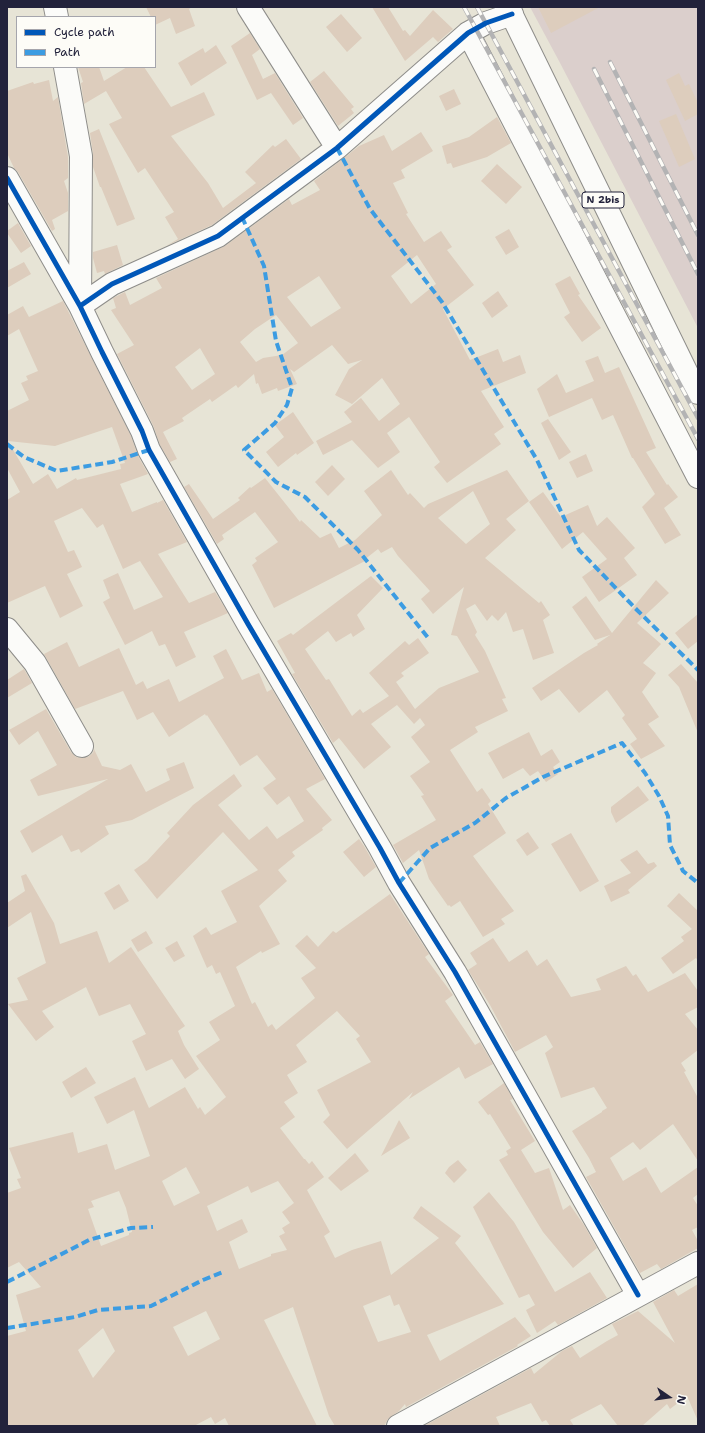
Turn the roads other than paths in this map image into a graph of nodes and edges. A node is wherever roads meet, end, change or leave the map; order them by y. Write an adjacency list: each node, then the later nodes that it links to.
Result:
1 (248, 7): 5 (street)
2 (510, 10): 3 (street); 8 (street, N 2bis)
3 (468, 32): 5 (street); 9 (street)
4 (65, 68): 7 (street)
5 (337, 148): 7 (street)
6 (7, 178): 7 (street)
7 (80, 306): 13 (street)
8 (698, 393)
9 (698, 477)
10 (7, 629): 11 (street)
11 (82, 746)
12 (698, 1263): 13 (street)
13 (638, 1295): 14 (street)
14 (398, 1426)

